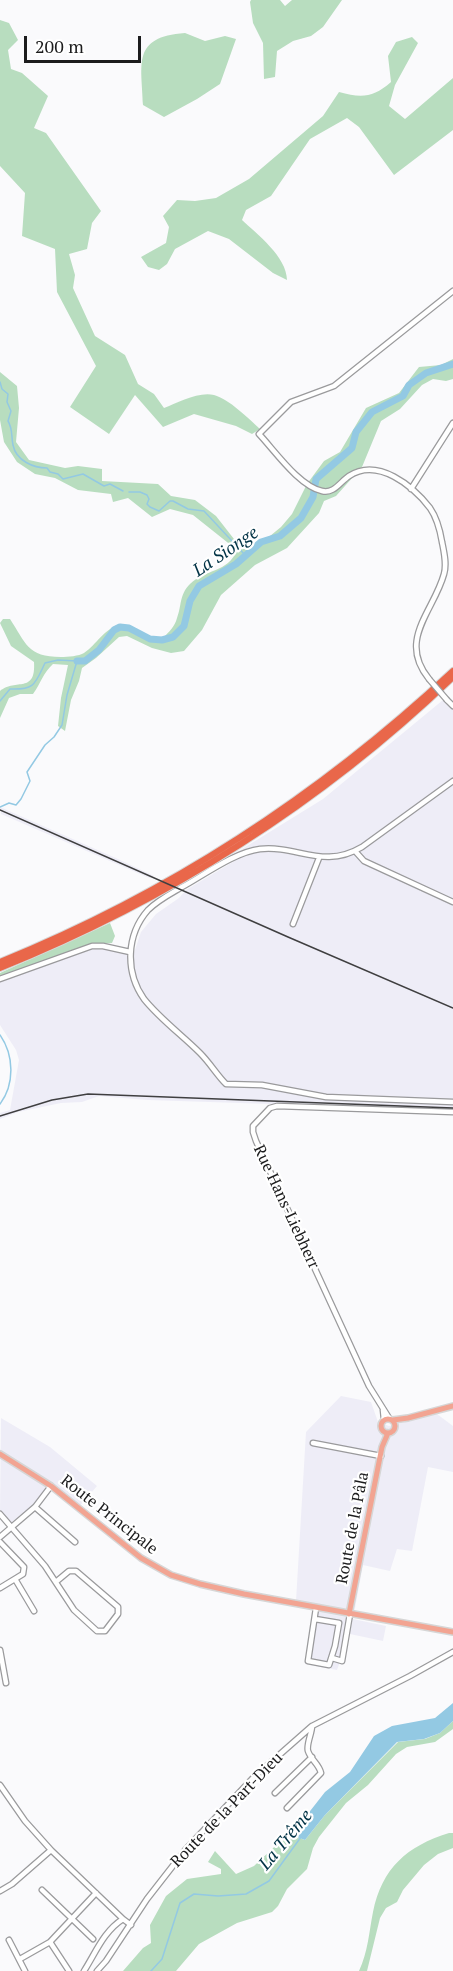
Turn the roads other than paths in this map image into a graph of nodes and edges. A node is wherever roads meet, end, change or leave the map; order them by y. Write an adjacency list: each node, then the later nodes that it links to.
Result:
1 (453, 291): 3 (street)
2 (453, 423): 3 (street)
3 (411, 489): 7 (street, bridge)
4 (453, 670): 15 (highway)
5 (453, 677): 9 (highway)
6 (453, 683): 9 (highway)
7 (453, 706)
8 (453, 782): 10 (street)
9 (260, 831): 16 (highway)
10 (355, 851): 11 (street); 12 (street)
11 (319, 858): 13 (street); 14 (street)
12 (453, 902)
13 (293, 924)
14 (130, 952): 17 (street); 18 (street)
15 (0, 962)
16 (0, 968)
17 (0, 979)
18 (453, 1102)
19 (453, 1112): 21 (street, Rue Hans-Liebherr)
20 (453, 1406): 21 (main road)
21 (390, 1421): 22 (main road, Route de la Pâla); 22 (main road, Route de la Pâla)
22 (385, 1432): 25 (main road, Route de la Pâla)
23 (313, 1443): 25 (street)
24 (0, 1454): 26 (main road, Route Principale)
25 (381, 1456): 38 (main road, Route de la Pâla)
26 (51, 1486): 27 (street); 36 (main road, Route Principale)
27 (35, 1507): 29 (street); 32 (street)
28 (0, 1514): 29 (street)
29 (12, 1527): 30 (street); 34 (street)
30 (0, 1537)
31 (0, 1542): 33 (street)
32 (75, 1542)
33 (15, 1579): 35 (street); 37 (street)
34 (57, 1581): 34 (street)
35 (0, 1588)
36 (316, 1608): 38 (main road, Route Principale); 39 (street)
37 (34, 1611)
38 (349, 1614): 40 (main road, Route Principale); 43 (street)
39 (315, 1618): 43 (street); 43 (street)
40 (453, 1632)
41 (0, 1650): 44 (street)
42 (453, 1652): 45 (street, Route de la Part-Dieu)
43 (332, 1658)
44 (6, 1683)
45 (312, 1726): 46 (street); 56 (street, Route de la Part-Dieu)
46 (312, 1757): 48 (street); 49 (street)
47 (0, 1785): 50 (street)
48 (275, 1793)
49 (287, 1808)
50 (51, 1851): 52 (street); 53 (street)
51 (42, 1890): 54 (street)
52 (0, 1891)
53 (96, 1893): 54 (street); 55 (street)
54 (71, 1919): 57 (street); 59 (street)
55 (123, 1919): 56 (street); 63 (street)
56 (131, 1925): 64 (street, Route de la Part-Dieu)
57 (93, 1939)
58 (9, 1940): 60 (street)
59 (50, 1942): 60 (street); 62 (street)
60 (20, 1959): 61 (street)
61 (25, 1971)
62 (69, 1971)
63 (84, 1971)
64 (97, 1971)

